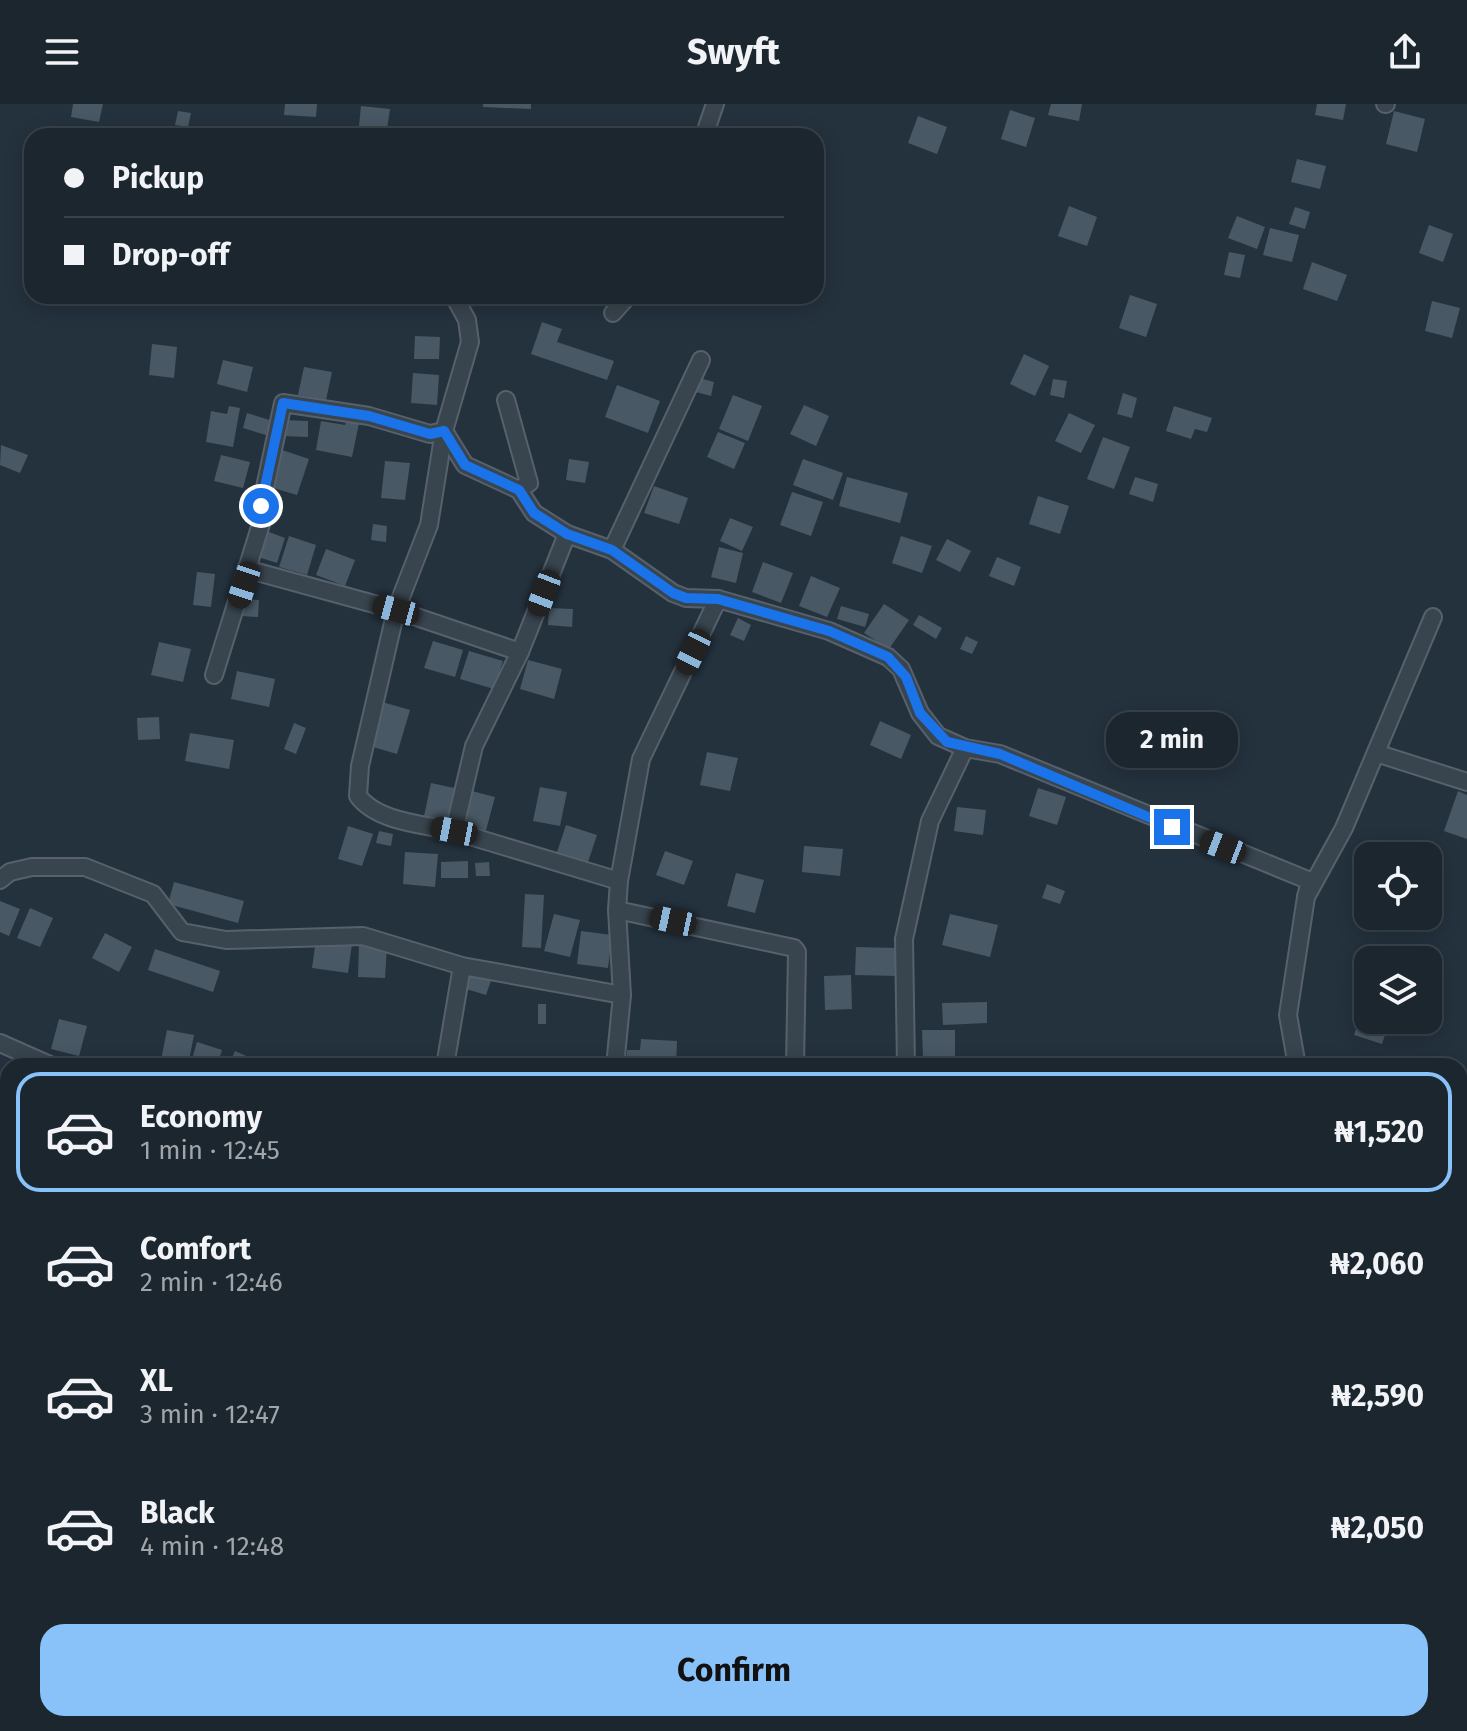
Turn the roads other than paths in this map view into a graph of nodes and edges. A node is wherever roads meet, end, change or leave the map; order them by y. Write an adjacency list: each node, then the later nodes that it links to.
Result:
1 (715, 104): 2 (street)
2 (707, 128)
3 (458, 304): 8 (street)
4 (621, 304): 5 (street)
5 (613, 313)
6 (701, 360): 11 (street)
7 (506, 400): 9 (street)
8 (444, 431): 9 (street); 12 (street); 14 (street)
9 (519, 490): 10 (street)
10 (567, 534): 11 (street); 16 (street)
11 (612, 550): 13 (street)
12 (246, 569): 14 (street); 17 (street)
13 (718, 599): 18 (street); 23 (street)
14 (396, 610): 16 (street); 21 (street)
15 (1433, 617): 19 (street)
16 (520, 652): 21 (street)
17 (214, 675)
18 (965, 748): 24 (street); 33 (street)
19 (1376, 753): 20 (street); 24 (street)
20 (1467, 782)
21 (454, 831): 23 (street)
22 (0, 880): 26 (street)
23 (619, 881): 25 (street)
24 (1306, 897): 34 (street)
25 (617, 910): 27 (street); 32 (street)
26 (462, 966): 27 (street); 30 (street)
27 (622, 995): 31 (street)
28 (0, 1043): 29 (street)
29 (34, 1058)
30 (446, 1058)
31 (616, 1058)
32 (795, 1058)
33 (906, 1058)
34 (1296, 1058)

